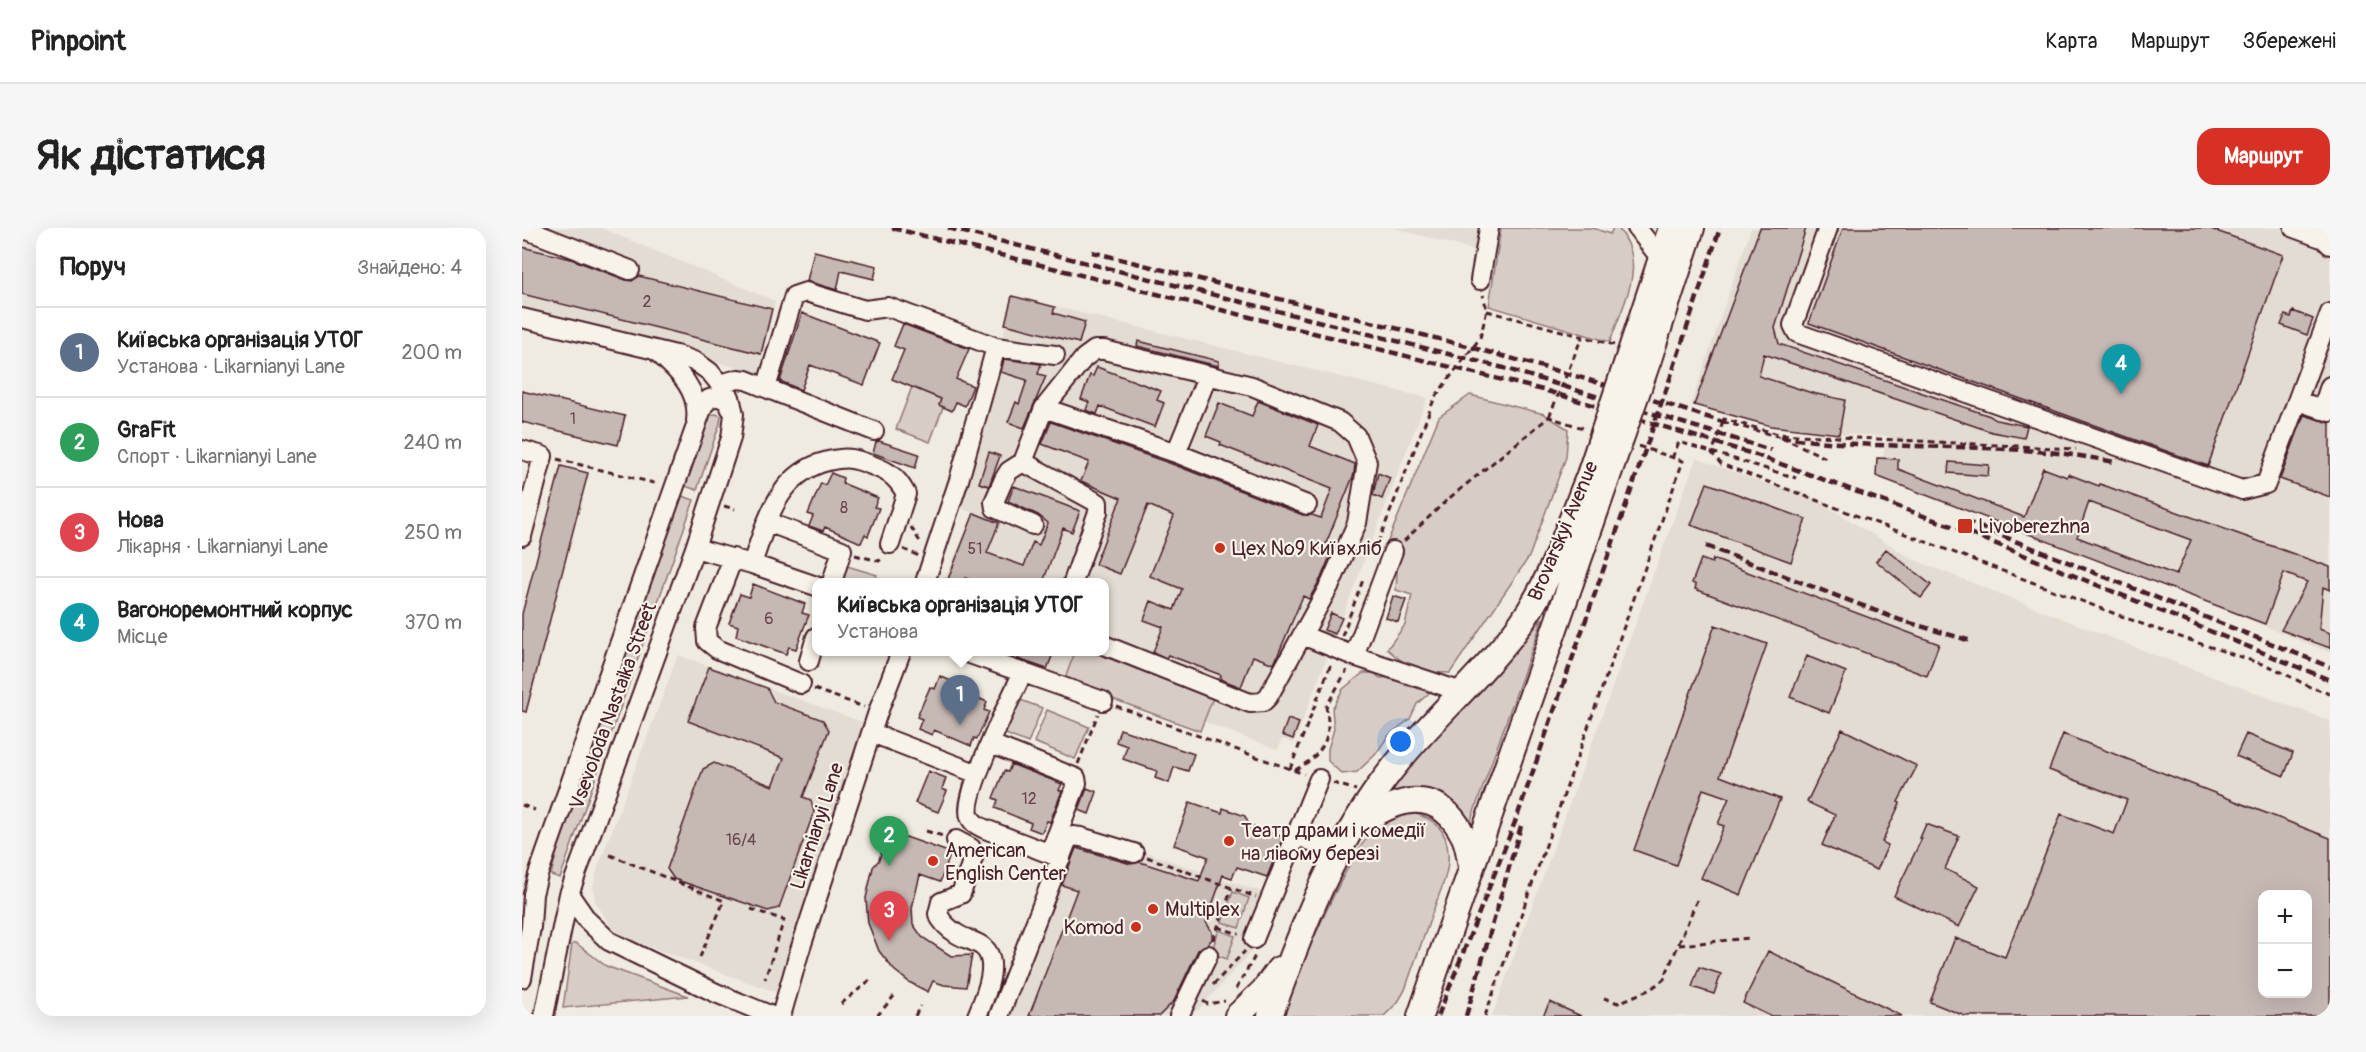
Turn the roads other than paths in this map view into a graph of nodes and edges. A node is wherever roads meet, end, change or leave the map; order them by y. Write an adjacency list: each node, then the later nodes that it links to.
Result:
1 (522, 228): 10 (street)
2 (1489, 228): 11 (street)
3 (1638, 228): 9 (street)
4 (1671, 228): 9 (main road, Brovarskyi Avenue)
5 (1692, 228): 17 (main road, Brovarskyi Avenue)
6 (1828, 228): 23 (street)
7 (2294, 228): 8 (street)
8 (2330, 245)
9 (1661, 259): 17 (main road, Brovarskyi Avenue)
10 (630, 270)
11 (1480, 280)
12 (2330, 313): 16 (street)
13 (522, 318): 15 (street)
14 (996, 347): 18 (street); 22 (street); 43 (street)
15 (655, 350): 20 (street); 27 (street)
16 (2324, 350): 23 (street)
17 (1631, 353): 32 (main road, Brovarskyi Avenue, bridge)
18 (1055, 355)
19 (1207, 376): 24 (street); 30 (street); 46 (street)
20 (720, 384): 22 (street); 26 (street)
21 (2330, 386): 25 (street)
22 (766, 388): 28 (street)
23 (2298, 401): 25 (street)
24 (1044, 408): 30 (street); 31 (street)
25 (2326, 411)
26 (734, 414): 27 (street, Vsevoloda Nastaika Street); 38 (street, Vsevoloda Nastaika Street)
27 (695, 426): 67 (street, Vsevoloda Nastaika Street)
28 (873, 431)
29 (522, 450): 36 (street)
30 (1176, 453): 33 (street)
31 (1023, 462): 35 (street); 44 (street)
32 (1597, 479): 55 (main road, Brovarskyi Avenue); 66 (main road, Brovarskyi Avenue)
33 (1307, 505)
34 (767, 522): 37 (street); 41 (street); 42 (street)
35 (1033, 525)
36 (522, 536)
37 (890, 544)
38 (695, 548): 40 (street); 68 (street, Vsevoloda Nastaika Street)
39 (1384, 550): 51 (street)
40 (733, 558): 41 (street); 54 (street)
41 (752, 564): 45 (street)
42 (833, 578)
43 (926, 578)
44 (1074, 578)
45 (812, 585)
46 (1302, 635): 47 (street); 51 (street)
47 (1109, 647)
48 (812, 651): 52 (street)
49 (899, 656): 57 (street, Likarnianyi Lane)
50 (978, 656): 53 (street)
51 (1354, 656): 55 (street)
52 (809, 661)
53 (1023, 672): 56 (street); 58 (street)
54 (801, 684)
55 (1462, 692): 63 (main road, Brovarskyi Avenue)
56 (1103, 701)
57 (872, 733): 59 (street); 78 (street, Likarnianyi Lane)
58 (991, 744): 59 (street); 65 (street)
59 (978, 774): 65 (street)
60 (1319, 779): 61 (street)
61 (1296, 835): 63 (street); 72 (street)
62 (956, 840): 79 (street)
63 (1343, 842): 66 (main road); 70 (main road, Brovarskyi Avenue)
64 (1134, 853): 65 (street)
65 (1055, 856): 80 (street)
66 (1471, 867): 71 (main road, Brovarskyi Avenue)
67 (527, 893): 69 (street); 74 (street, Vsevoloda Nastaika Street)
68 (568, 894): 76 (street, Vsevoloda Nastaika Street); 77 (street)
69 (522, 916)
70 (1303, 928): 75 (main road); 82 (main road, Brovarskyi Avenue)
71 (1448, 936): 83 (main road); 84 (main road, Brovarskyi Avenue)
72 (1254, 939)
73 (1208, 955): 81 (street)
74 (522, 978)
75 (1233, 1008)
76 (544, 1016)
77 (772, 1016)
78 (782, 1016)
79 (976, 1016)
80 (999, 1016)
81 (1179, 1016)
82 (1270, 1016)
83 (1401, 1016)
84 (1420, 1016)

